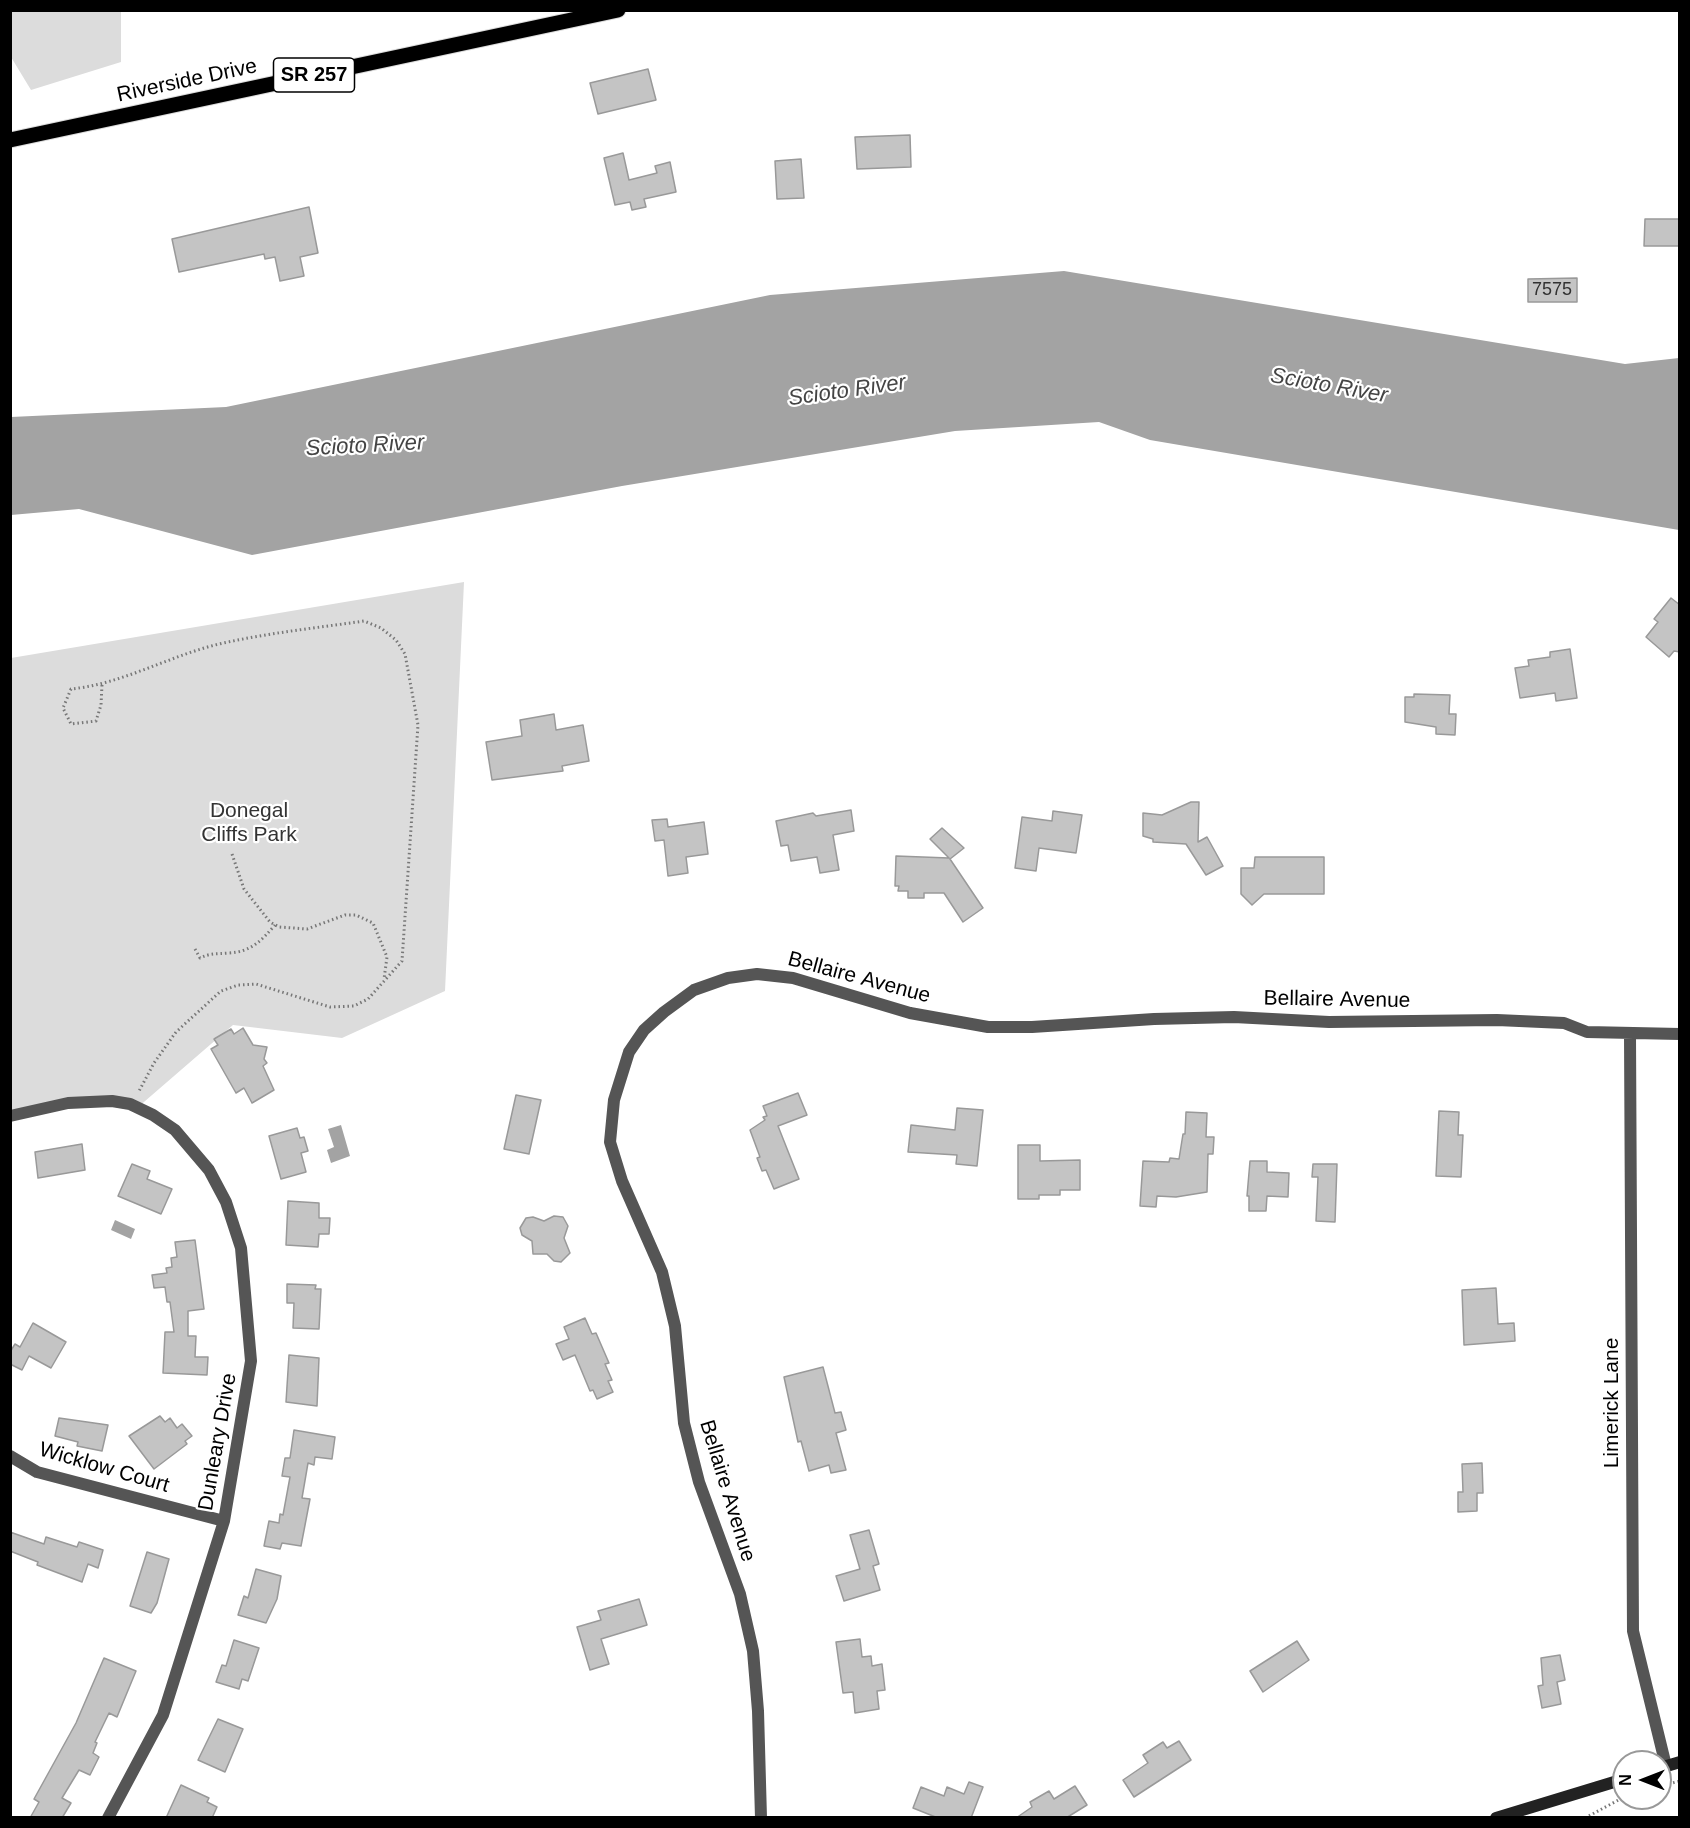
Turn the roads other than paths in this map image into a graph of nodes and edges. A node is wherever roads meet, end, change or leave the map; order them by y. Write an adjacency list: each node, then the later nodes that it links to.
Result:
1 (618, 10): 2 (main road, Riverside Drive / SR 257)
2 (10, 140)
3 (1680, 1034): 4 (street, Bellaire Avenue)
4 (1630, 1035): 8 (street, Limerick Lane); 11 (street, Bellaire Avenue)
5 (10, 1116): 7 (street, Dunleary Drive)
6 (10, 1456): 7 (street, Wicklow Court)
7 (224, 1521): 10 (street, Dunleary Drive)
8 (1659, 1750)
9 (1612, 1783): 12 (main road)
10 (108, 1818)
11 (761, 1818)
12 (1496, 1818)

